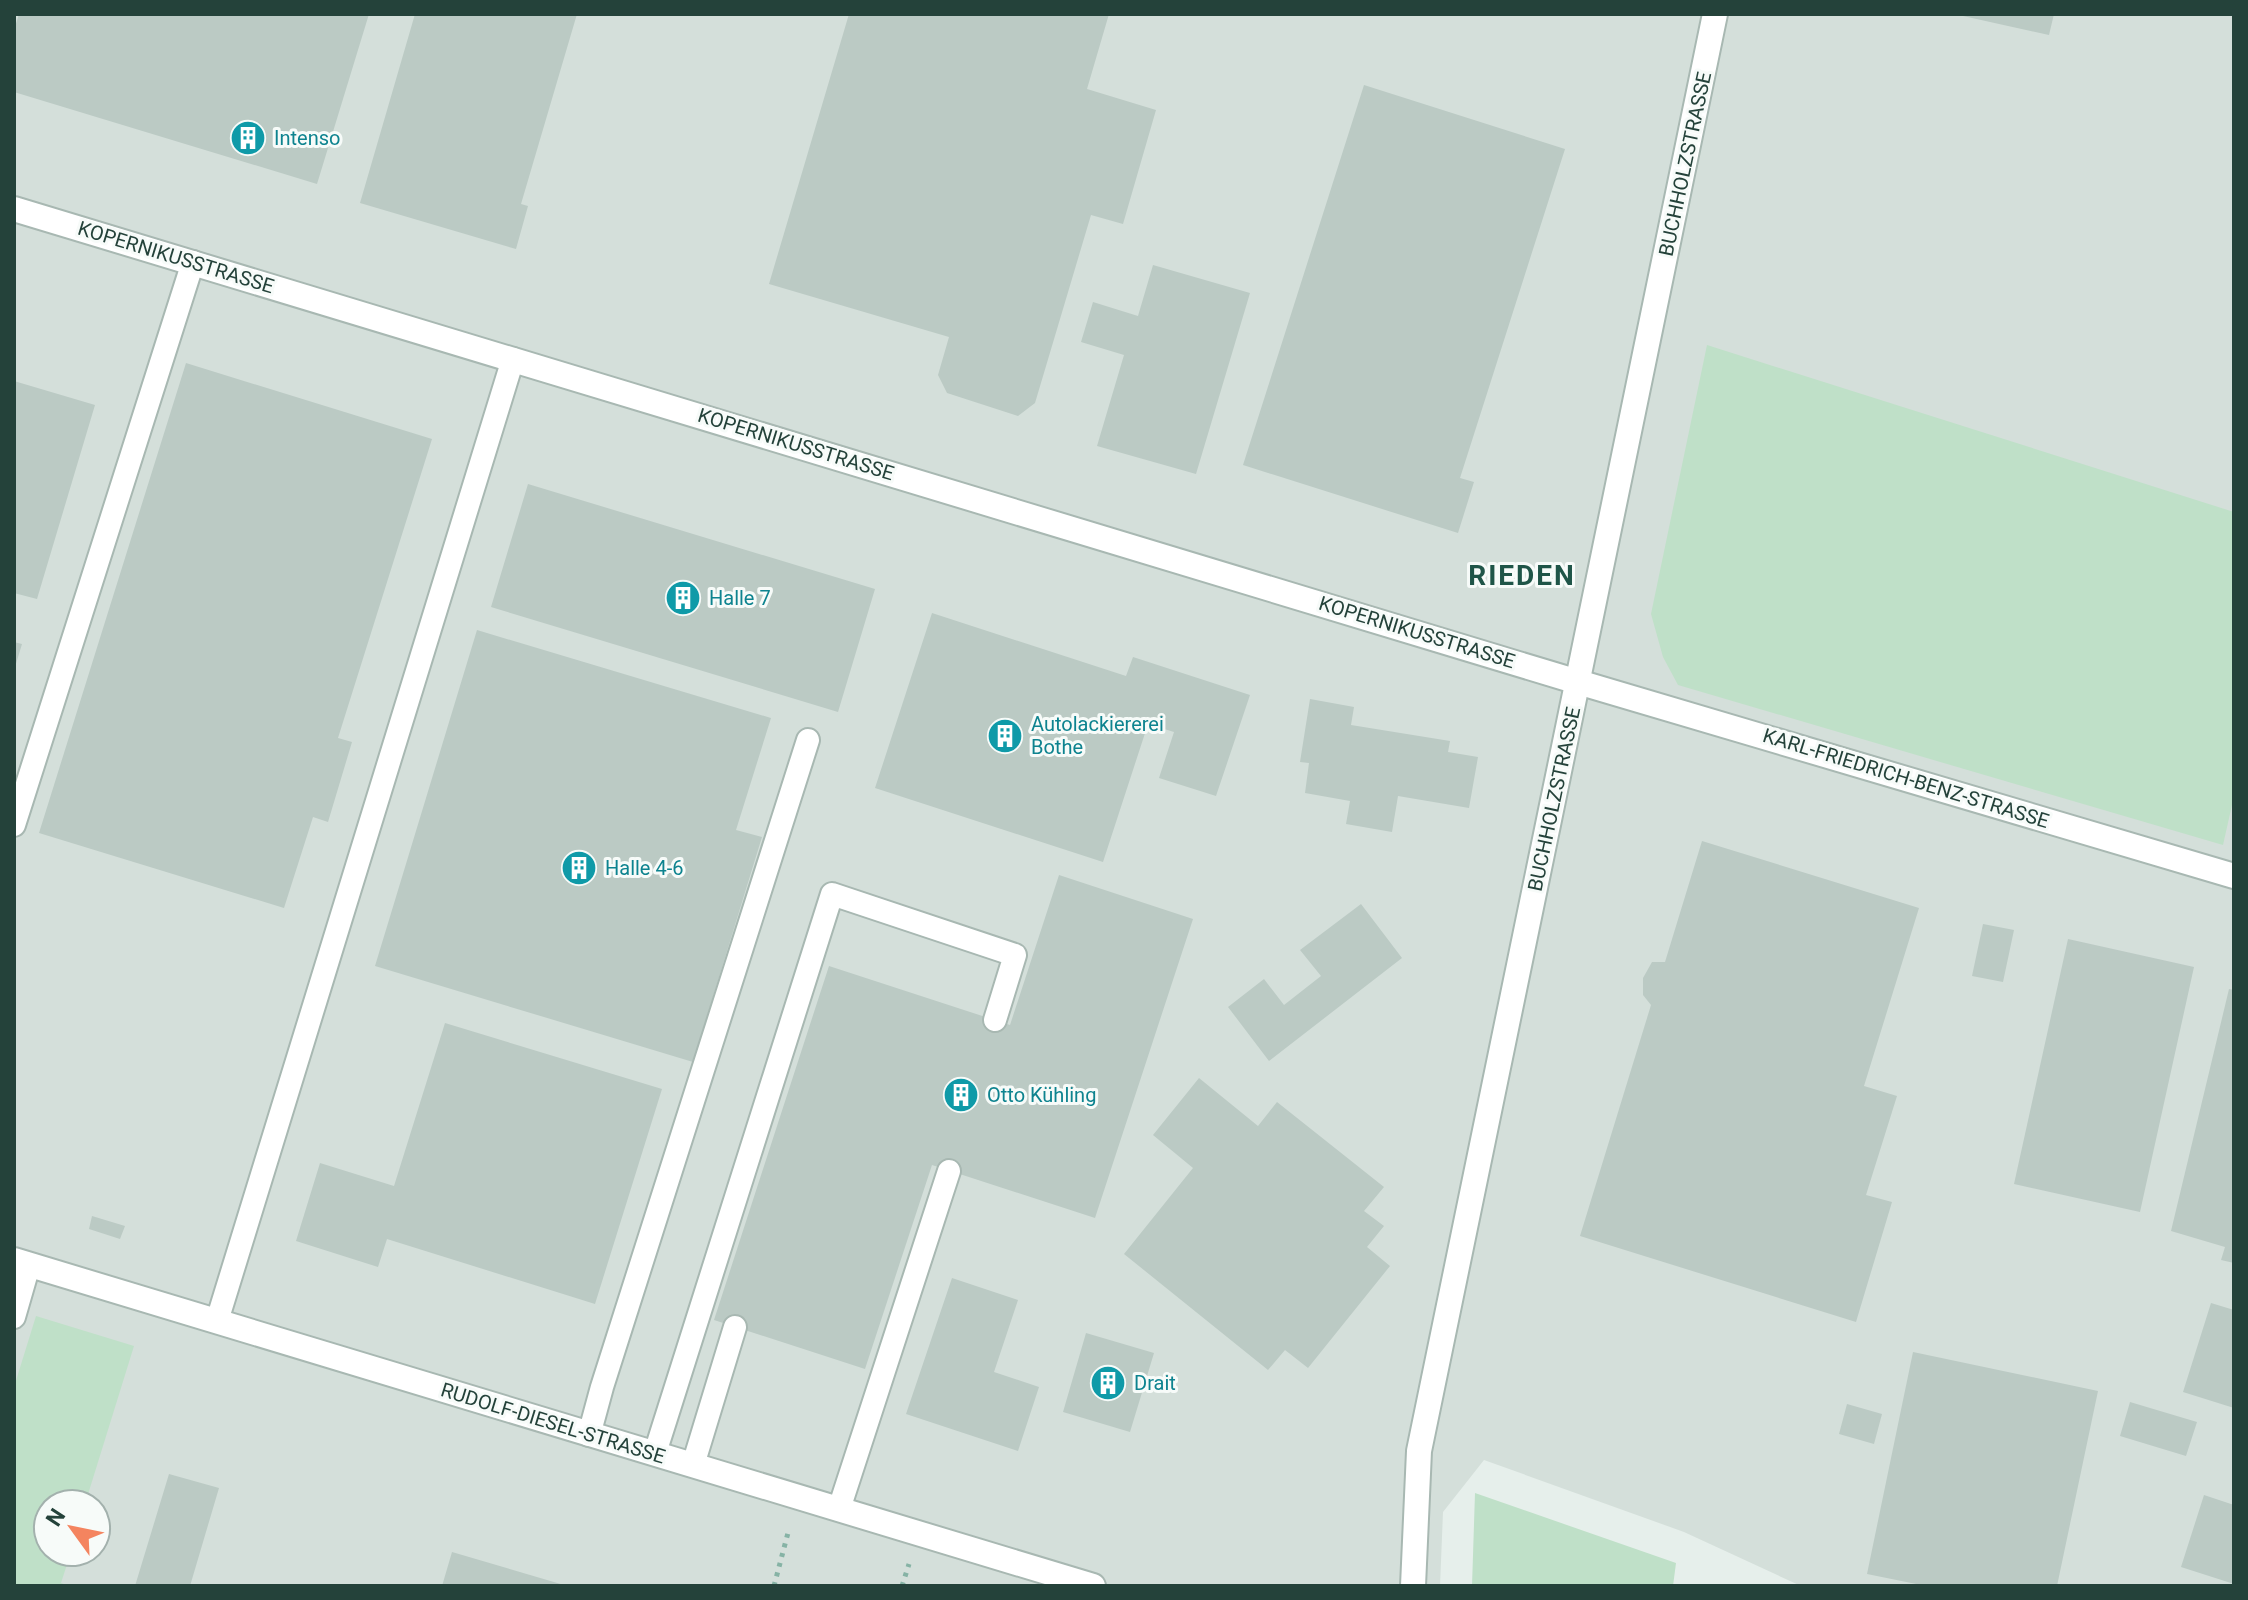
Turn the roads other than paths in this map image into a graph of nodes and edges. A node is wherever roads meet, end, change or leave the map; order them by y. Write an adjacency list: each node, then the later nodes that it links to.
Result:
1 (1715, 14): 5 (street, BUCHHOLZSTRASSE)
2 (14, 209): 3 (street, KOPERNIKUSSTRASSE)
3 (193, 262): 4 (street, KOPERNIKUSSTRASSE); 7 (lane)
4 (513, 359): 5 (street, KOPERNIKUSSTRASSE); 13 (lane)
5 (1578, 682): 8 (street, KARL-FRIEDRICH-BENZ-STRASSE); 20 (street, BUCHHOLZSTRASSE)
6 (808, 740): 15 (lane)
7 (14, 825)
8 (2234, 876)
9 (995, 1020): 16 (lane)
10 (949, 1171): 18 (lane)
11 (22, 1262): 12 (lane); 13 (street, RUDOLF-DIESEL-STRASSE)
12 (14, 1317)
13 (217, 1321): 15 (street, RUDOLF-DIESEL-STRASSE)
14 (735, 1327): 17 (lane)
15 (589, 1435): 16 (street, RUDOLF-DIESEL-STRASSE)
16 (655, 1453): 17 (street, RUDOLF-DIESEL-STRASSE)
17 (693, 1465): 18 (street, RUDOLF-DIESEL-STRASSE)
18 (839, 1509): 19 (street, RUDOLF-DIESEL-STRASSE)
19 (1093, 1586)
20 (1413, 1586)

